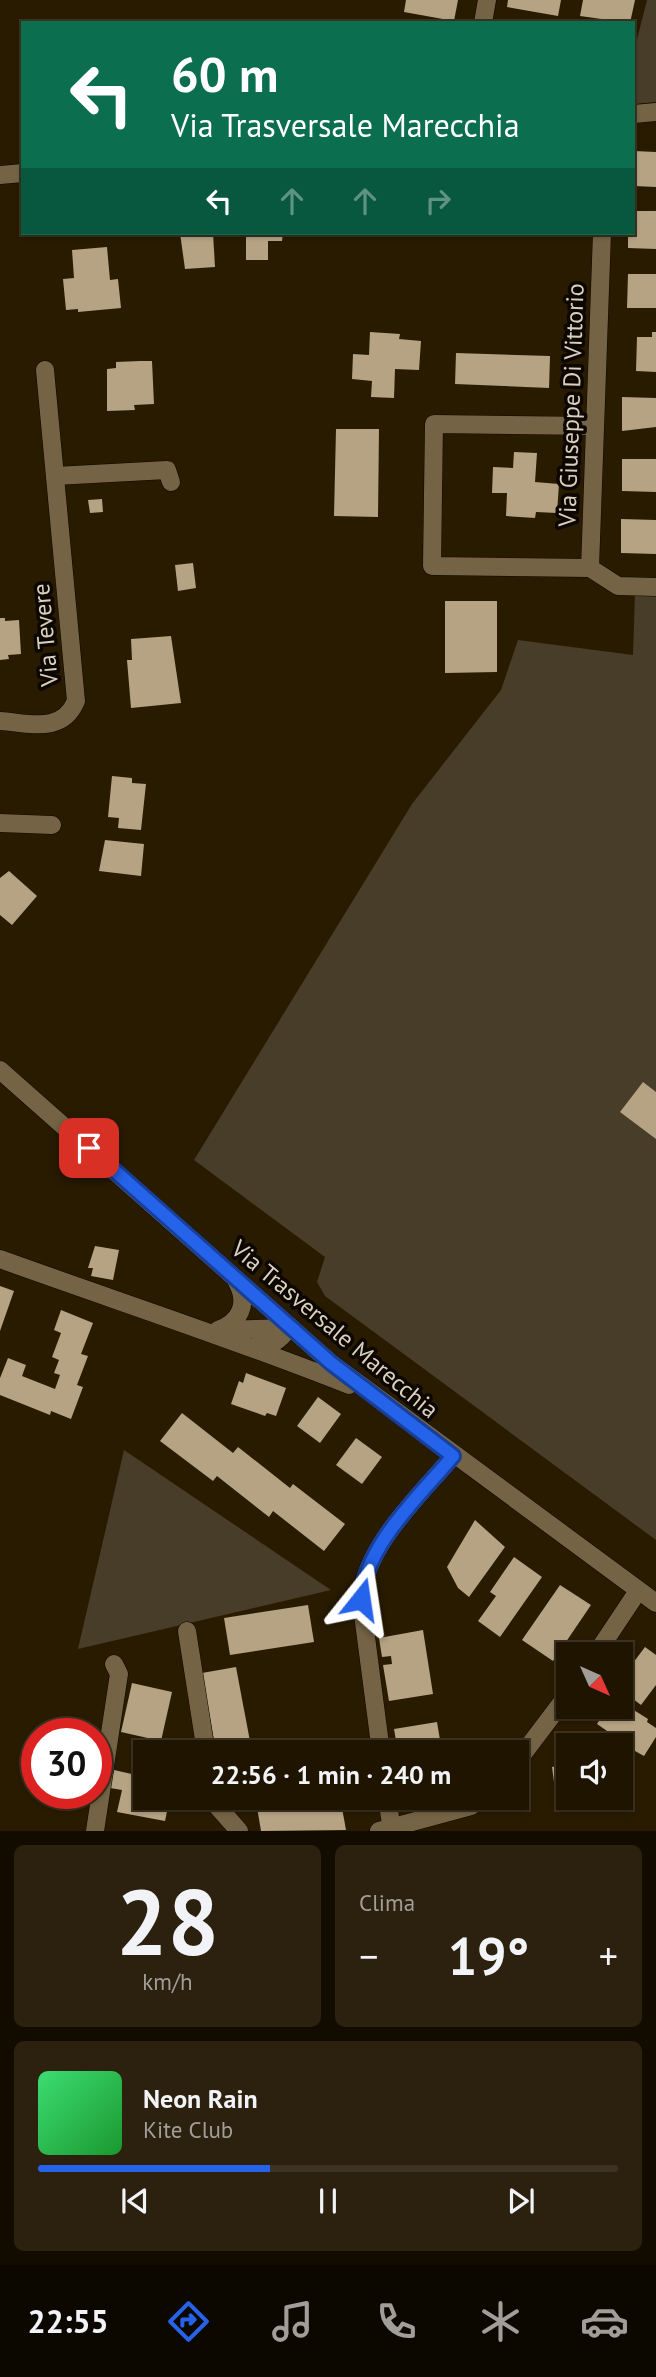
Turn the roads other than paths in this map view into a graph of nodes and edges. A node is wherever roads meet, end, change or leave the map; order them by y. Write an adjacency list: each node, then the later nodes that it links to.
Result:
1 (487, 0): 2 (street)
2 (483, 21)
3 (656, 112): 4 (street)
4 (635, 114)
5 (21, 173): 6 (street)
6 (0, 175)
7 (603, 235): 9 (street, Via Giuseppe Di Vittorio)
8 (45, 370): 10 (street, Via Tevere)
9 (595, 426): 12 (street, Via Giuseppe Di Vittorio); 12 (street)
10 (55, 476): 11 (street); 14 (street, Via Tevere)
11 (169, 476)
12 (594, 572): 13 (street)
13 (656, 587)
14 (0, 721)
15 (0, 823): 16 (street)
16 (52, 825)
17 (0, 1070): 19 (street, Via Trasversale Marecchia)
18 (0, 1259): 22 (street)
19 (236, 1280): 20 (street, Via Trasversale Marecchia); 21 (street)
20 (289, 1328): 21 (street); 23 (street); 24 (street, Via Trasversale Marecchia)
21 (219, 1330): 22 (street)
22 (200, 1332): 23 (street)
23 (254, 1347): 24 (street)
24 (370, 1394): 25 (street, Via Trasversale Marecchia)
25 (453, 1456): 26 (street, Via Trasversale Marecchia); 33 (street)
26 (638, 1591): 27 (street, Via Trasversale Marecchia); 29 (street)
27 (656, 1604)
28 (187, 1631): 32 (street)
29 (604, 1642)
30 (114, 1664): 39 (street)
31 (556, 1710): 34 (street)
32 (204, 1740)
33 (379, 1740)
34 (529, 1746)
35 (221, 1810): 40 (street)
36 (387, 1810): 38 (street)
37 (457, 1810): 38 (street)
38 (388, 1830)
39 (95, 1831)
40 (239, 1831)

